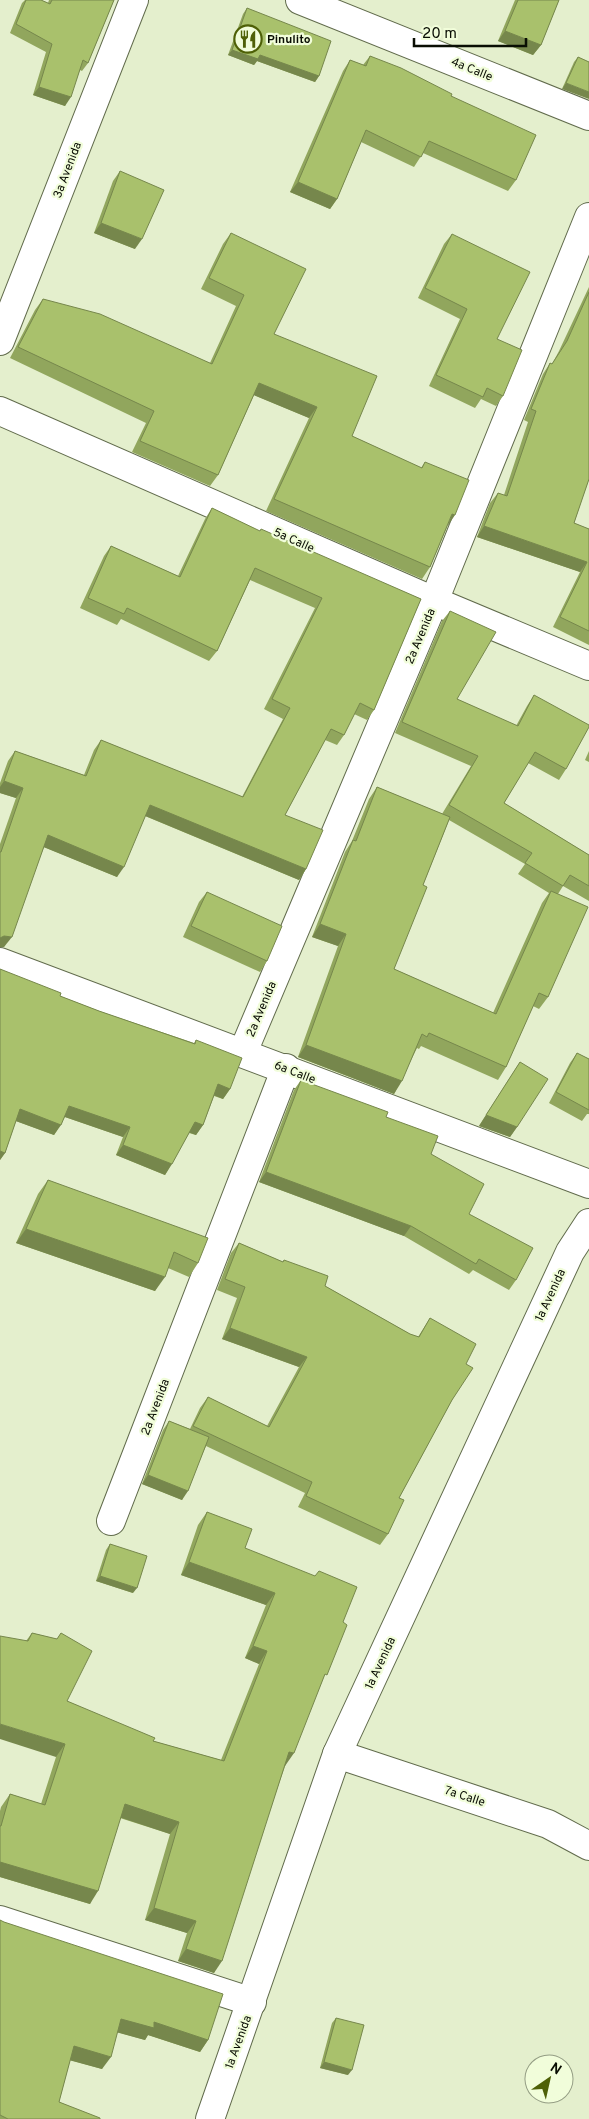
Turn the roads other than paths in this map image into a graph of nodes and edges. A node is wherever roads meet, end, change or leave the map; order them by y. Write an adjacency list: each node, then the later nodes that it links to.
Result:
1 (134, 0): 5 (street, 3a Avenida)
2 (300, 0): 3 (street, 4a Calle)
3 (589, 116)
4 (589, 217): 7 (street, 2a Avenida)
5 (0, 340)
6 (0, 411): 7 (street, 5a Calle)
7 (434, 601): 8 (street, 5a Calle); 10 (street, 2a Avenida)
8 (589, 666)
9 (0, 962): 10 (street, 6a Calle)
10 (243, 1052): 11 (street, 6a Calle)
11 (286, 1068): 12 (street, 6a Calle); 14 (street, 2a Avenida)
12 (589, 1184)
13 (589, 1223): 15 (street, 1a Avenida)
14 (110, 1521)
15 (337, 1754): 16 (street, 7a Calle); 18 (street, 1a Avenida)
16 (589, 1846)
17 (0, 1920): 18 (street)
18 (252, 2002): 19 (street, 1a Avenida)
19 (210, 2119)

